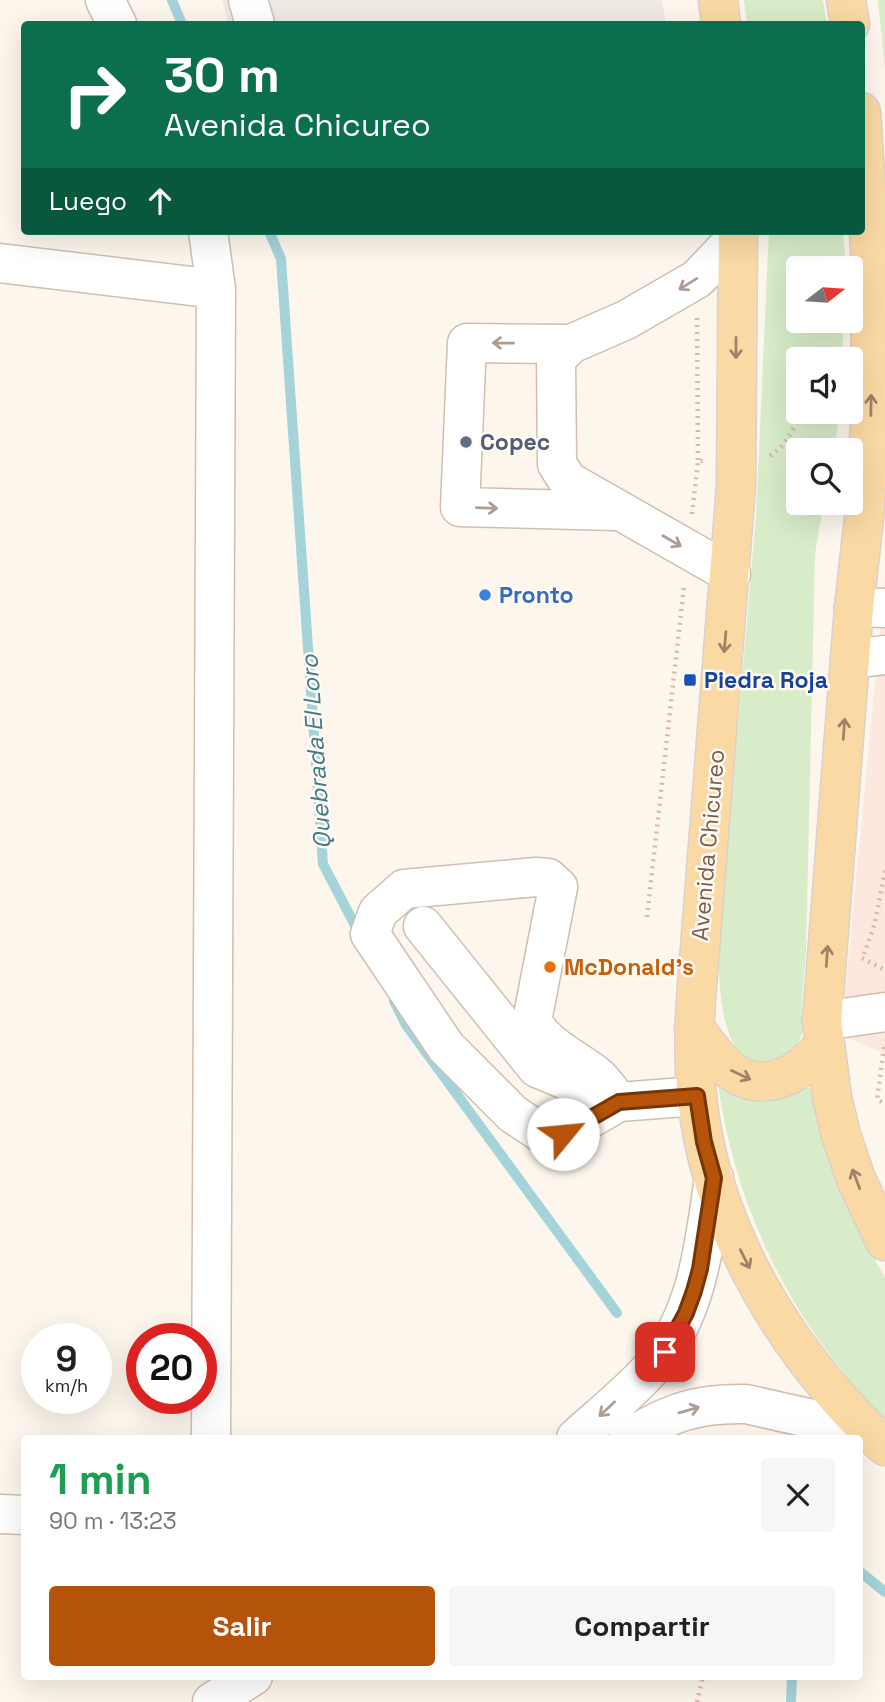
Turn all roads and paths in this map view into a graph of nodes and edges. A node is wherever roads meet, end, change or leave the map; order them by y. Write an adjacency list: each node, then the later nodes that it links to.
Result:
1 (105, 0): 5 (street)
2 (248, 0): 6 (street)
3 (718, 0): 7 (main road)
4 (846, 0): 8 (main road)
5 (116, 21)
6 (254, 21)
7 (721, 21)
8 (850, 21)
9 (865, 173): 23 (main road, one-way to 9)
10 (209, 235): 15 (street)
11 (736, 235): 14 (street)
12 (737, 235): 19 (main road, Avenida Chicureo, one-way to 19)
13 (0, 263): 15 (street)
14 (697, 279): 16 (street, one-way to 16); 18 (path)
15 (216, 289): 38 (street)
16 (571, 344): 20 (street); 20 (street, one-way to 20)
17 (796, 424): 19 (path)
18 (698, 461): 19 (path); 21 (path)
19 (736, 461): 22 (main road, Avenida Chicureo)
20 (621, 511): 21 (street, one-way to 21)
21 (688, 550): 22 (street); 26 (path)
22 (731, 574): 30 (main road, Avenida Chicureo, one-way to 30)
23 (869, 608): 24 (main road)
24 (867, 657): 31 (main road, one-way to 24)
25 (885, 870): 28 (path)
26 (647, 917)
27 (423, 926): 34 (street)
28 (885, 970)
29 (885, 1012): 31 (street)
30 (694, 1027): 31 (main road, one-way to 31); 33 (main road, Avenida Chicureo)
31 (823, 1033): 37 (main road, one-way to 31)
32 (885, 1043): 35 (path)
33 (697, 1096): 34 (street); 36 (main road, Avenida Chicureo)
34 (619, 1102): 34 (street)
35 (885, 1104)
36 (714, 1178): 39 (street, one-way to 39); 42 (main road, Avenida Chicureo, one-way to 42)
37 (885, 1241)
38 (211, 1435)
39 (579, 1435)
40 (633, 1435): 41 (street, one-way to 41)
41 (862, 1435)
42 (877, 1439)
43 (0, 1514): 44 (street)
44 (21, 1515)
45 (244, 1680): 47 (street)
46 (702, 1680): 48 (path)
47 (216, 1692)
48 (697, 1702)

